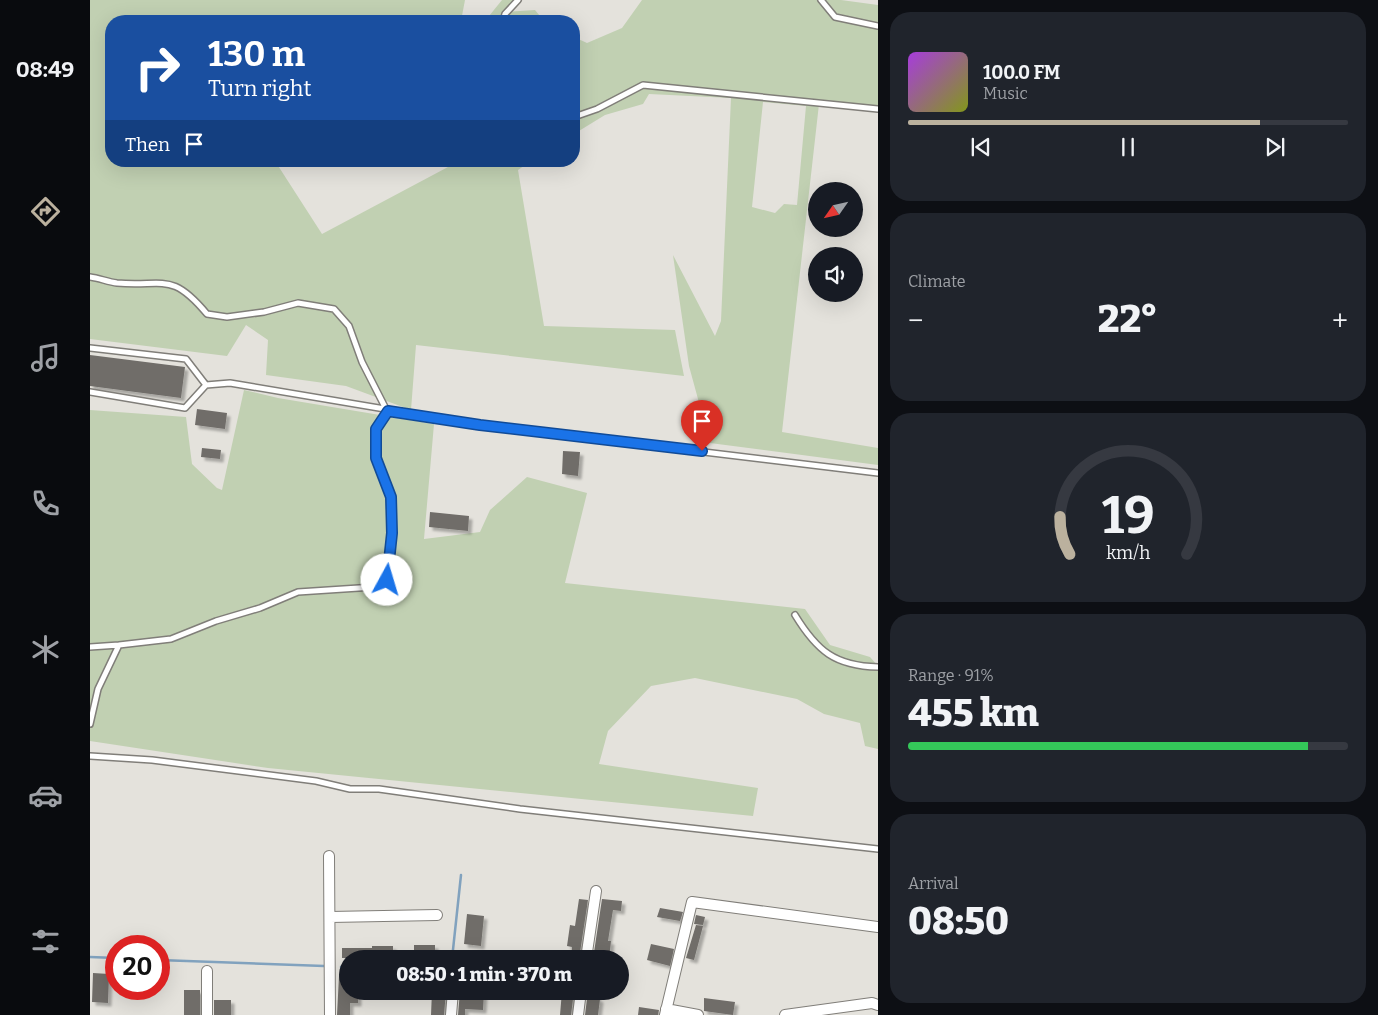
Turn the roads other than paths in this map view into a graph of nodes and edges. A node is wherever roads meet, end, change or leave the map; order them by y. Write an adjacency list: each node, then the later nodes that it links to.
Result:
1 (518, 0): 3 (lane)
2 (821, 0): 4 (lane)
3 (505, 15)
4 (878, 26)
5 (878, 109): 6 (lane)
6 (580, 114)
7 (90, 277): 11 (lane)
8 (90, 348): 9 (lane)
9 (206, 385): 10 (lane); 11 (lane)
10 (90, 392)
11 (388, 411): 12 (lane); 14 (lane)
12 (878, 473)
13 (794, 615): 16 (lane)
14 (119, 645): 15 (lane); 17 (lane)
15 (90, 647)
16 (878, 667)
17 (90, 724)
18 (90, 756): 19 (lane)
19 (878, 849)
20 (330, 856): 23 (street)
21 (596, 891): 25 (street)
22 (437, 915): 23 (street)
23 (330, 917): 32 (street)
24 (878, 927): 30 (street)
25 (587, 950)
26 (208, 971): 31 (street)
27 (452, 1000): 33 (street)
28 (580, 1000): 34 (street)
29 (878, 1005): 36 (street)
30 (665, 1012): 35 (street)
31 (207, 1015)
32 (330, 1015)
33 (451, 1015)
34 (578, 1015)
35 (698, 1015)
36 (785, 1015)

